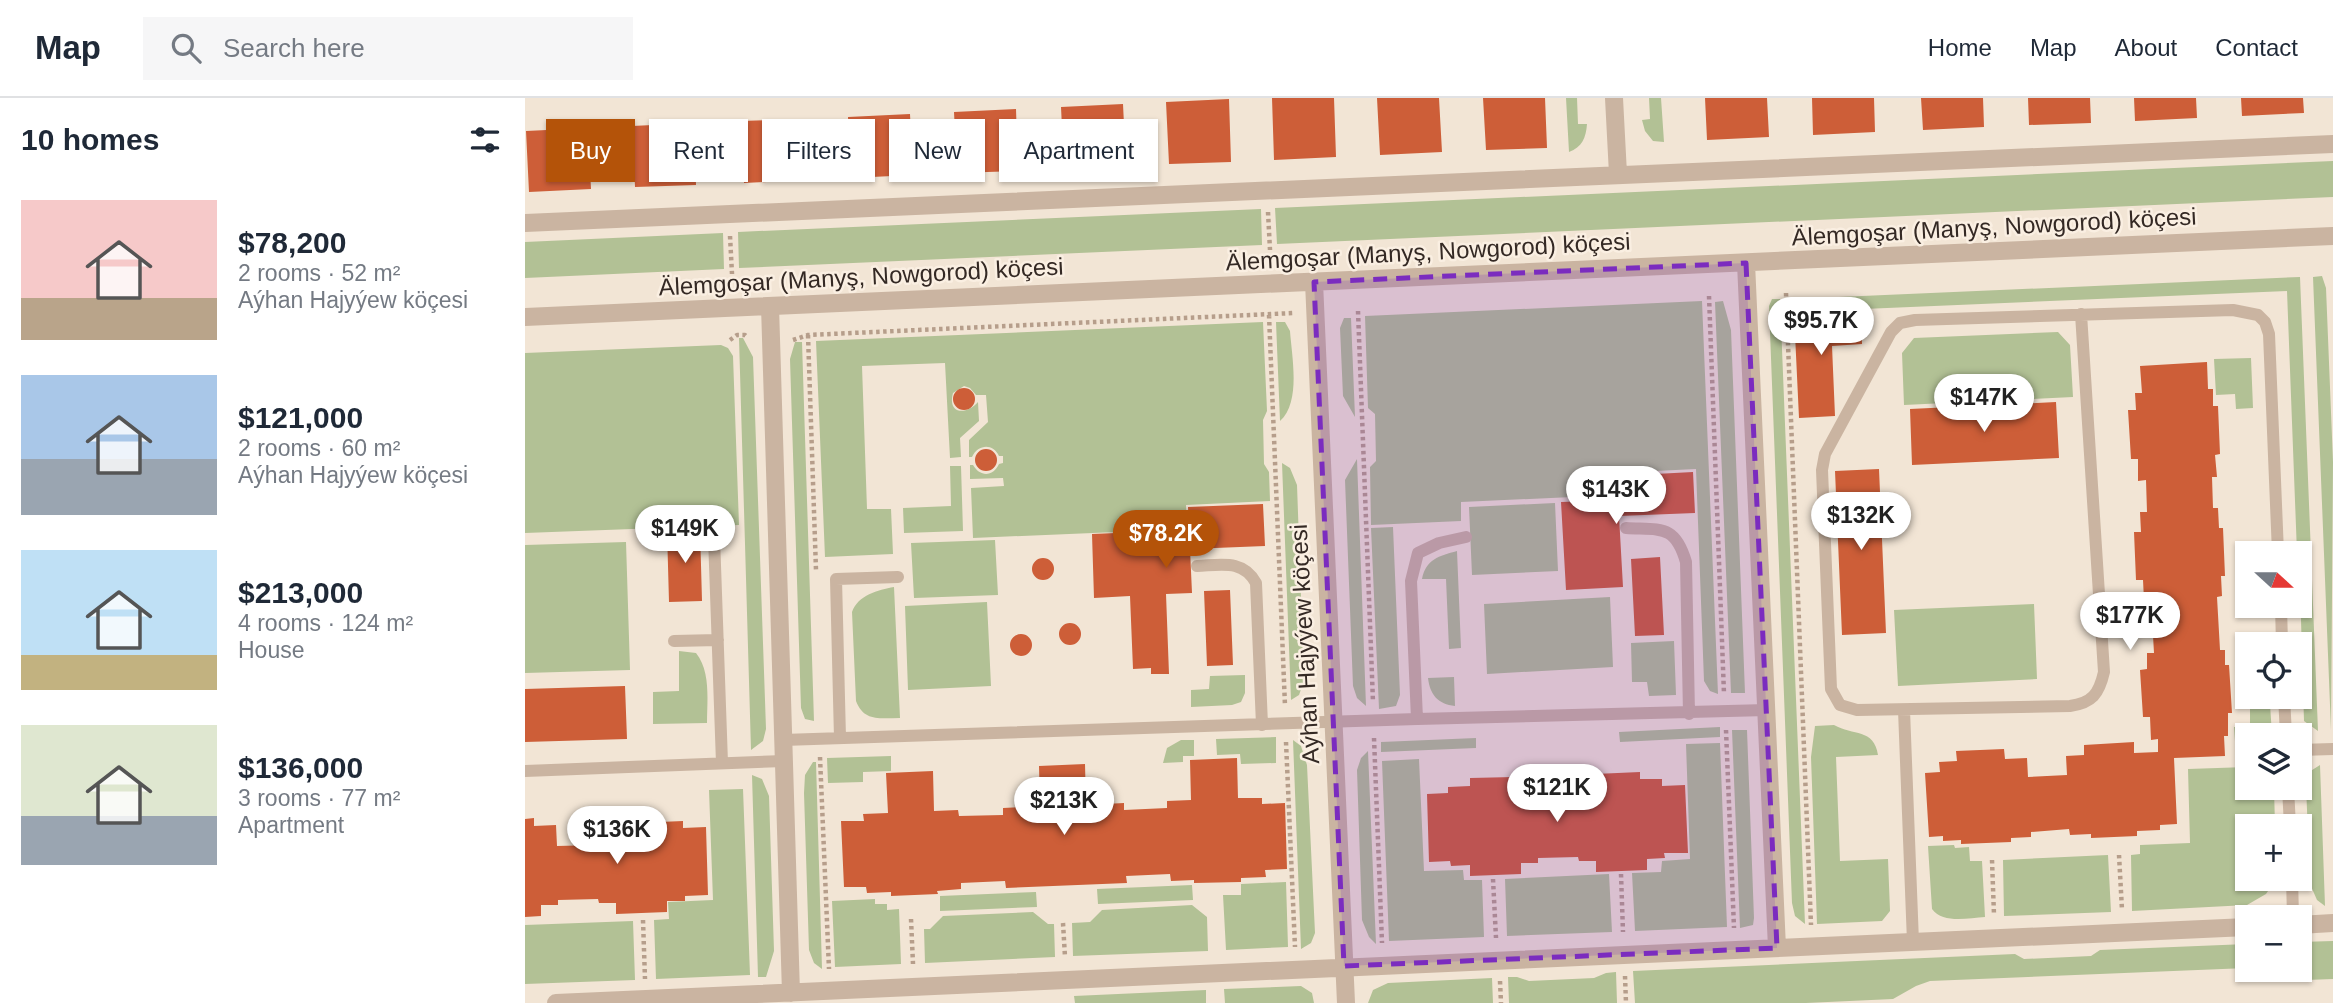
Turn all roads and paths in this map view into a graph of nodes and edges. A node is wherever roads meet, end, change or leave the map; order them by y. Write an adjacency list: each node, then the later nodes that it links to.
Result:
1 (1614, 98): 3 (street)
2 (2333, 144): 3 (street)
3 (1618, 174): 5 (street)
4 (1268, 208): 8 (path)
5 (525, 223)
6 (730, 232): 10 (path)
7 (2333, 236): 9 (street, Älemgoşar (Manyş, Nowgorod) köçesi)
8 (1270, 250)
9 (1746, 262): 11 (street, Älemgoşar (Manyş, Nowgorod) köçesi); 31 (street)
10 (732, 274)
11 (1314, 282): 14 (street, Älemgoşar (Manyş, Nowgorod) köçesi); 37 (street, Aýhan Hajyýew köçesi)
12 (1786, 293): 57 (path)
13 (1709, 296): 33 (path)
14 (770, 306): 19 (street, Älemgoşar (Manyş, Nowgorod) köçesi); 41 (street)
15 (1358, 311): 36 (path)
16 (1281, 314): 18 (path)
17 (2081, 314): 26 (lane); 32 (lane); 32 (lane)
18 (1269, 315): 21 (path); 38 (path)
19 (525, 317)
20 (730, 340): 22 (path)
21 (789, 341)
22 (753, 343)
23 (1626, 528): 34 (lane)
24 (714, 537): 29 (lane)
25 (1466, 537): 35 (lane)
26 (2278, 541)
27 (1197, 566): 39 (lane)
28 (898, 578): 40 (lane)
29 (718, 640): 30 (lane); 45 (lane)
30 (674, 641)
31 (1767, 710): 33 (lane); 59 (street)
32 (1904, 710): 56 (lane)
33 (1725, 712): 34 (lane); 60 (path)
34 (1689, 714): 35 (lane)
35 (1417, 719): 36 (lane)
36 (1374, 721): 37 (lane); 55 (path)
37 (1333, 722): 38 (lane); 61 (street, Aýhan Hajyýew köçesi)
38 (1286, 724): 39 (lane); 58 (path)
39 (1262, 725): 40 (lane)
40 (840, 738): 41 (lane)
41 (783, 740): 44 (street)
42 (2333, 749): 43 (lane)
43 (2312, 750)
44 (784, 761): 45 (lane); 62 (street)
45 (722, 764): 46 (lane)
46 (525, 771)
47 (2119, 855): 53 (path)
48 (1992, 860): 54 (path)
49 (643, 920): 63 (path)
50 (2333, 923): 51 (street)
51 (2312, 924)
52 (2235, 928): 53 (street)
53 (2123, 933): 54 (street)
54 (1995, 938): 56 (street)
55 (1382, 942)
56 (1913, 942): 57 (street)
57 (1812, 946): 59 (street)
58 (1295, 948)
59 (1777, 948): 60 (street)
60 (1734, 949): 61 (street)
61 (1344, 966): 62 (street); 65 (street, Aýhan Hajyýew köçesi)
62 (791, 993): 63 (street)
63 (642, 999): 64 (street)
64 (556, 1003)
65 (1346, 1003)

